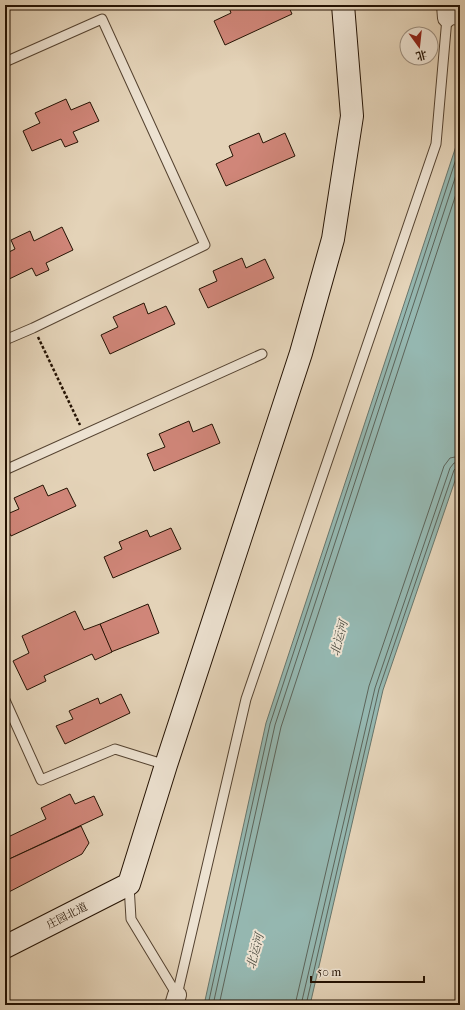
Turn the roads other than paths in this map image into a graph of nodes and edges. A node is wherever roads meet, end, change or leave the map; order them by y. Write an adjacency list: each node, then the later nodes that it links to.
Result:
1 (343, 5): 8 (street)
2 (451, 14): 11 (lane)
3 (5, 62): 4 (lane)
4 (5, 340)
5 (262, 354): 6 (lane)
6 (5, 470)
7 (5, 700): 8 (lane)
8 (166, 764): 9 (street)
9 (129, 884): 10 (street, 庄园北道); 11 (lane)
10 (5, 947)
11 (175, 1000)

